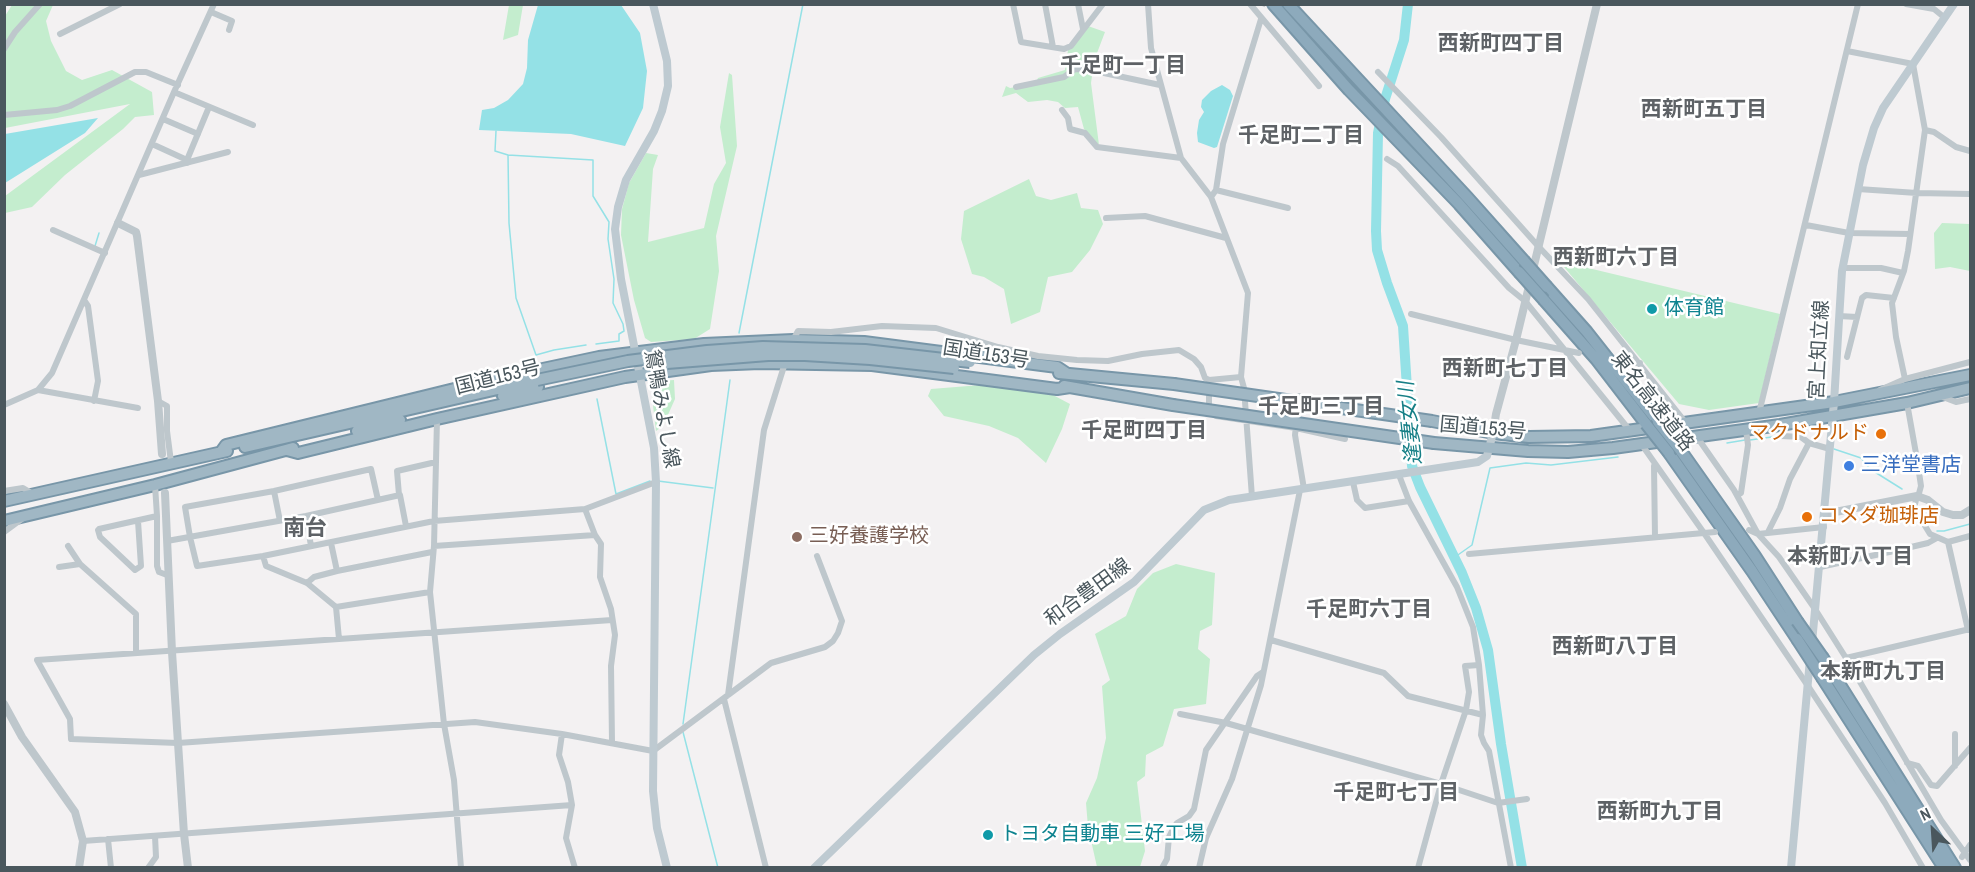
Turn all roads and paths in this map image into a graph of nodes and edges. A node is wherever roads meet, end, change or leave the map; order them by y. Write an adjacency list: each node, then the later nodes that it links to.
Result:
1 (40, 4): 24 (street)
2 (120, 4): 22 (street)
3 (214, 4): 17 (street)
4 (653, 4): 74 (main road, 鴛鴨みよし線)
5 (1013, 4): 23 (street)
6 (1045, 4): 23 (street)
7 (1077, 4): 20 (street)
8 (1102, 4): 20 (street)
9 (1148, 4): 29 (street)
10 (1250, 4): 18 (street)
11 (1288, 4): 43 (highway, 東名高速道路)
12 (1597, 4): 61 (street)
13 (1858, 4): 25 (street)
14 (1906, 4): 19 (street)
15 (1953, 4): 19 (main road, 宮上知立線)
16 (1268, 5): 18 (street); 43 (highway, 東名高速道路)
17 (211, 12): 21 (street); 28 (street)
18 (1258, 16): 30 (street); 49 (street)
19 (1946, 18): 26 (main road, 宮上知立線)
20 (1083, 29): 23 (street)
21 (229, 30)
22 (60, 34)
23 (1053, 47)
24 (4, 49)
25 (1847, 51): 26 (street); 56 (street)
26 (1913, 64): 38 (street); 48 (main road, 宮上知立線)
27 (1378, 72): 61 (street)
28 (178, 85): 32 (street); 35 (street)
29 (1160, 85): 31 (street); 44 (street)
30 (1319, 86)
31 (1016, 87)
32 (174, 92): 33 (street); 36 (street)
33 (209, 106): 37 (street); 39 (street)
34 (1062, 110): 44 (street)
35 (4, 116)
36 (163, 119): 39 (street); 40 (street)
37 (253, 125)
38 (1925, 130): 41 (street); 50 (street)
39 (198, 134): 46 (street)
40 (152, 144): 46 (street); 47 (street)
41 (1971, 151)
42 (228, 152): 46 (street)
43 (1420, 156): 120 (highway, 東名高速道路, bridge); 120 (highway, 東名高速道路, bridge)
44 (1181, 158): 52 (street)
45 (1387, 159): 67 (street)
46 (187, 162): 47 (street)
47 (139, 175): 55 (street)
48 (1858, 189): 50 (street); 58 (main road, 宮上知立線)
49 (1216, 190): 52 (street); 53 (street)
50 (1917, 193): 51 (street); 59 (street)
51 (1971, 194)
52 (1210, 197): 60 (street)
53 (1287, 208)
54 (1106, 218): 60 (street)
55 (118, 223): 62 (street); 121 (street)
56 (1806, 225): 58 (street); 101 (street)
57 (53, 230): 62 (street)
58 (1849, 233): 59 (street); 63 (main road, 宮上知立線)
59 (1911, 234): 64 (street)
60 (1226, 238): 84 (street)
61 (1538, 246): 67 (street); 79 (street)
62 (105, 253): 66 (street)
63 (1842, 268): 64 (street); 69 (main road, 宮上知立線)
64 (1903, 273): 65 (street)
65 (1894, 298): 70 (street); 85 (street)
66 (84, 300): 90 (street); 96 (street)
67 (1525, 301): 72 (street); 73 (street)
68 (1412, 314): 72 (street)
69 (1839, 316): 70 (street); 97 (main road, 宮上知立線)
70 (1857, 317): 76 (street)
71 (793, 340): 74 (highway); 77 (street); 81 (highway); 86 (street)
72 (1516, 340): 73 (street); 110 (street)
73 (1564, 351): 75 (street); 109 (street)
74 (635, 352): 82 (main road, 鴛鴨みよし線); 119 (highway)
75 (1579, 353)
76 (1847, 357)
77 (785, 363): 82 (highway); 88 (highway); 192 (street)
78 (1626, 363): 79 (street)
79 (1640, 363): 106 (street)
80 (1971, 363): 85 (street)
81 (1066, 373): 87 (highway, 国道153号, bridge); 110 (highway, 国道153号, bridge)
82 (640, 375): 104 (highway); 125 (main road, 鴛鴨みよし線)
83 (1971, 375): 91 (highway, 国道153号)
84 (1241, 377): 86 (street); 105 (street)
85 (1905, 379): 91 (street)
86 (1209, 380): 103 (street)
87 (537, 383): 88 (highway, 国道153号, bridge); 118 (highway, 国道153号); 119 (highway, 国道153号)
88 (1070, 387): 116 (highway, 国道153号, bridge)
89 (1971, 388): 92 (highway, 国道153号)
90 (38, 390): 96 (street); 99 (street)
91 (1871, 394): 97 (highway, 国道153号)
92 (1939, 395): 94 (street); 98 (highway, 国道153号)
93 (1299, 396): 107 (street)
94 (1971, 399)
95 (1118, 400): 103 (street)
96 (94, 401): 100 (street)
97 (1834, 402): 101 (highway, 国道153号); 102 (main road, 宮上知立線)
98 (1907, 403): 102 (highway, 国道153号); 136 (street)
99 (7, 404)
100 (138, 408)
101 (1759, 413): 106 (highway, 国道153号)
102 (1833, 414): 108 (highway, 国道153号); 117 (main road, 宮上知立線)
103 (1209, 415): 105 (street)
104 (437, 419): 118 (highway); 122 (street)
105 (1247, 422): 107 (street); 135 (street)
106 (1687, 423): 109 (highway, 国道153号)
107 (1296, 429): 113 (street); 128 (street)
108 (1746, 430): 112 (highway, 国道153号); 134 (street)
109 (1632, 432): 110 (highway, 国道153号)
110 (1493, 433): 116 (main road)
111 (1782, 436): 114 (street)
112 (1697, 437): 115 (highway, 国道153号); 134 (street)
113 (1345, 438)
114 (1809, 444): 117 (street); 155 (street)
115 (1642, 445): 116 (highway, 国道153号); 123 (street)
116 (1489, 448): 124 (main road, 和合豊田線)
117 (1830, 449): 142 (main road, 宮上知立線)
118 (287, 450): 127 (highway, 国道153号)
119 (220, 452): 121 (highway, 国道153号)
120 (1675, 452): 219 (highway, 東名高速道路, bridge); 235 (highway, 東名高速道路, bridge)
121 (167, 458): 132 (highway, 国道153号)
122 (436, 462): 133 (street); 149 (street)
123 (1654, 464): 156 (street); 161 (street)
124 (1401, 474): 126 (main road, 和合豊田線); 139 (street)
125 (656, 482): 140 (street); 205 (main road, 鴛鴨みよし線)
126 (1353, 482): 128 (main road, 和合豊田線); 139 (street)
127 (155, 485): 143 (highway, 国道153号); 144 (street)
128 (1302, 489): 135 (main road, 和合豊田線); 185 (street)
129 (4, 491): 132 (street)
130 (273, 491): 137 (street); 148 (street); 160 (street)
131 (165, 493): 163 (street)
132 (33, 494): 138 (highway, 国道153号)
133 (399, 495): 137 (street); 150 (street)
134 (1737, 495): 157 (street)
135 (1252, 497): 228 (main road, 和合豊田線)
136 (1918, 497): 141 (street); 142 (street); 162 (street)
137 (378, 500): 145 (street)
138 (4, 501)
139 (1409, 501): 189 (street)
140 (585, 509): 149 (street); 158 (street)
141 (1971, 510)
142 (1825, 514): 151 (main road, 宮上知立線)
143 (26, 516): 146 (highway, 国道153号); 153 (street)
144 (158, 516): 147 (street); 176 (street)
145 (306, 516): 148 (street); 167 (street)
146 (4, 521)
147 (138, 521): 147 (street)
148 (280, 521): 160 (street)
149 (434, 521): 150 (street); 168 (street)
150 (406, 526): 165 (street)
151 (1824, 527): 155 (street); 174 (main road, 宮上知立線)
152 (1749, 530): 157 (street)
153 (4, 532)
154 (1715, 532): 156 (street)
155 (1768, 532): 157 (street)
156 (1704, 533): 161 (street); 191 (street)
157 (1758, 534): 180 (street)
158 (595, 535): 168 (street); 181 (street)
159 (1971, 536): 164 (street)
160 (190, 537): 163 (street); 170 (street)
161 (1656, 537): 169 (street)
162 (1937, 538): 164 (street); 174 (street)
163 (167, 541): 176 (street)
164 (1948, 542): 182 (street)
165 (331, 543): 167 (street); 175 (street)
166 (68, 546): 172 (street)
167 (311, 546): 170 (street)
168 (433, 549): 175 (street); 178 (street)
169 (1469, 554)
170 (263, 556): 177 (street)
171 (817, 556): 192 (street)
172 (80, 564): 173 (street); 187 (street)
173 (59, 567)
174 (1820, 567): 180 (main road, 宮上知立線)
175 (337, 571): 177 (street)
176 (167, 575): 186 (street)
177 (307, 583): 179 (street)
178 (430, 592): 179 (street); 183 (street)
179 (336, 606): 184 (street)
180 (1815, 609): 188 (street); 191 (main road, 宮上知立線)
181 (612, 620): 183 (street); 202 (street)
182 (1969, 629): 188 (street)
183 (434, 632): 184 (street); 198 (street)
184 (339, 639): 186 (street)
185 (1271, 639): 190 (street); 194 (street)
186 (172, 652): 187 (street); 203 (street)
187 (136, 653): 203 (street)
188 (1846, 658): 206 (street)
189 (1479, 664): 194 (street); 196 (street)
190 (1263, 671): 197 (street); 199 (street)
191 (1808, 686): 233 (main road, 宮上知立線); 234 (street)
192 (726, 697): 205 (street); 227 (street)
193 (4, 704): 216 (street)
194 (1466, 710): 196 (street); 208 (street)
195 (1180, 714): 197 (street)
196 (1483, 715): 210 (street)
197 (1226, 723): 199 (street); 229 (street)
198 (444, 724): 200 (street); 203 (street); 212 (street)
199 (1247, 730): 208 (street); 230 (street)
200 (562, 734): 202 (street); 211 (street)
201 (1955, 734): 207 (street)
202 (612, 742): 205 (street)
203 (178, 743): 213 (street)
204 (1971, 748): 207 (street)
205 (653, 751): 226 (main road, 鴛鴨みよし線)
206 (1907, 763): 207 (street); 219 (street)
207 (1955, 766)
208 (1441, 784): 210 (street); 231 (street)
209 (1524, 799): 210 (street)
210 (1499, 803): 232 (street)
211 (572, 806): 212 (street); 225 (street)
212 (458, 815): 213 (street); 224 (street)
213 (184, 834): 214 (street); 223 (street)
214 (155, 836): 215 (street); 222 (street)
215 (108, 839): 216 (street); 221 (street)
216 (83, 841): 220 (street)
217 (1971, 844): 219 (street)
218 (1971, 860): 219 (street)
219 (1960, 861)
220 (79, 867)
221 (111, 867)
222 (148, 867)
223 (188, 867)
224 (461, 867)
225 (575, 867)
226 (667, 867)
227 (766, 867)
228 (814, 867)
229 (1162, 867)
230 (1199, 867)
231 (1418, 867)
232 (1511, 867)
233 (1791, 867)
234 (1923, 867)
235 (1944, 867)

